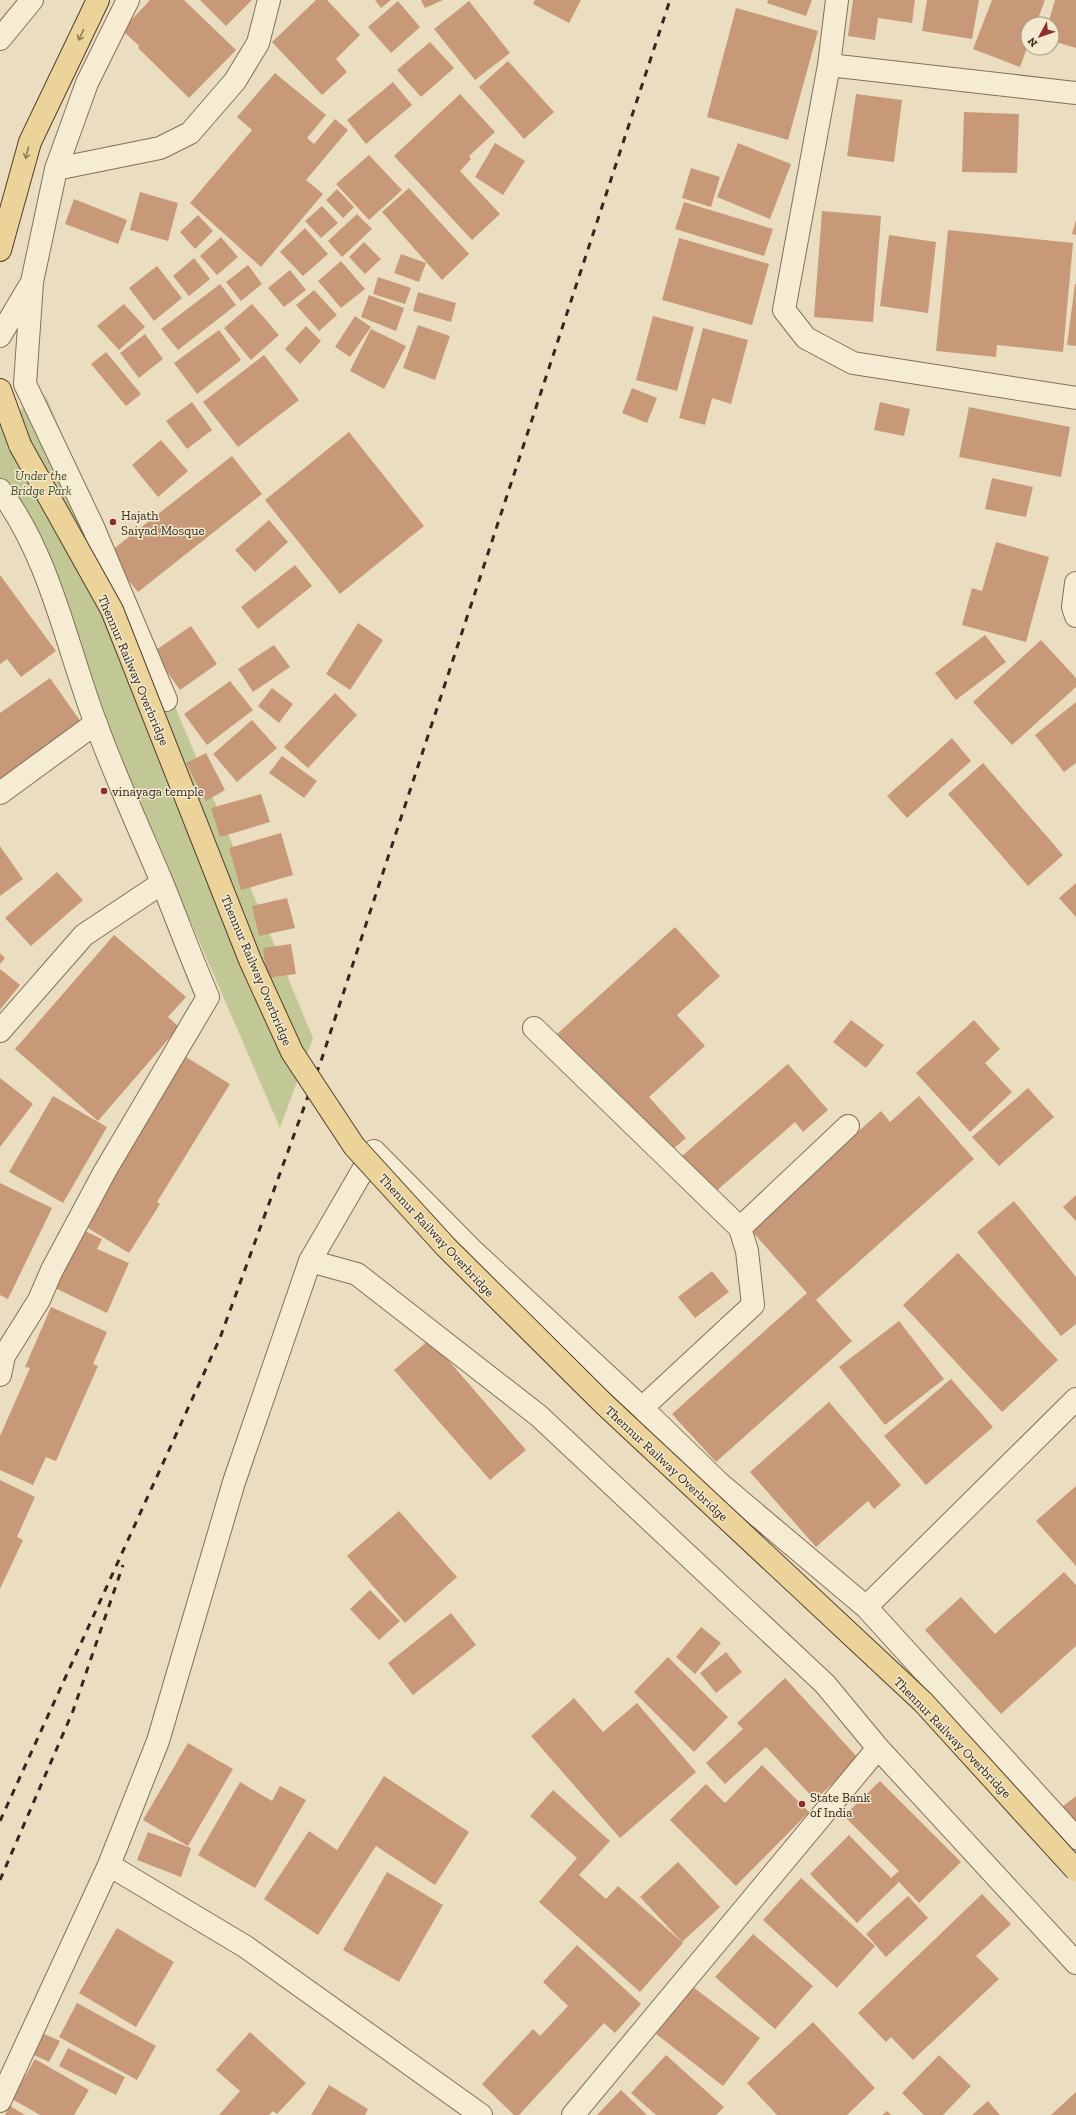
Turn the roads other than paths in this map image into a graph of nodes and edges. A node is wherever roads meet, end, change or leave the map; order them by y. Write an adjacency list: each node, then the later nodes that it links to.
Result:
1 (32, 0): 6 (street)
2 (98, 0): 10 (main road, one-way to 10)
3 (128, 0): 9 (street)
4 (269, 0): 9 (street)
5 (837, 0): 7 (street)
6 (0, 39)
7 (829, 65): 8 (street); 14 (street)
8 (1076, 93)
9 (56, 169): 11 (street)
10 (0, 250)
11 (32, 282): 12 (street); 20 (street)
12 (0, 336)
13 (0, 390): 16 (main road, Thennur Railway Overbridge)
14 (1076, 398)
15 (0, 417): 16 (main road, Thennur Railway Overbridge)
16 (20, 445): 36 (main road, Thennur Railway Overbridge, bridge)
17 (0, 490): 21 (street)
18 (1076, 583): 19 (street)
19 (1076, 616)
20 (166, 700)
21 (96, 723): 22 (street); 23 (street)
22 (0, 793)
23 (162, 883): 25 (street); 29 (street)
24 (534, 1028): 27 (street)
25 (0, 1031)
26 (848, 1126): 27 (street)
27 (740, 1228): 31 (street)
28 (310, 1261): 31 (street); 33 (street); 35 (street)
29 (1, 1363)
30 (1076, 1399): 32 (street)
31 (642, 1408): 32 (street)
32 (866, 1607): 34 (street)
33 (878, 1748): 37 (street); 40 (street)
34 (1076, 1838)
35 (109, 1865): 38 (street); 39 (street)
36 (1076, 1870)
37 (1076, 1962)
38 (0, 2101)
39 (481, 2115)
40 (573, 2115)

